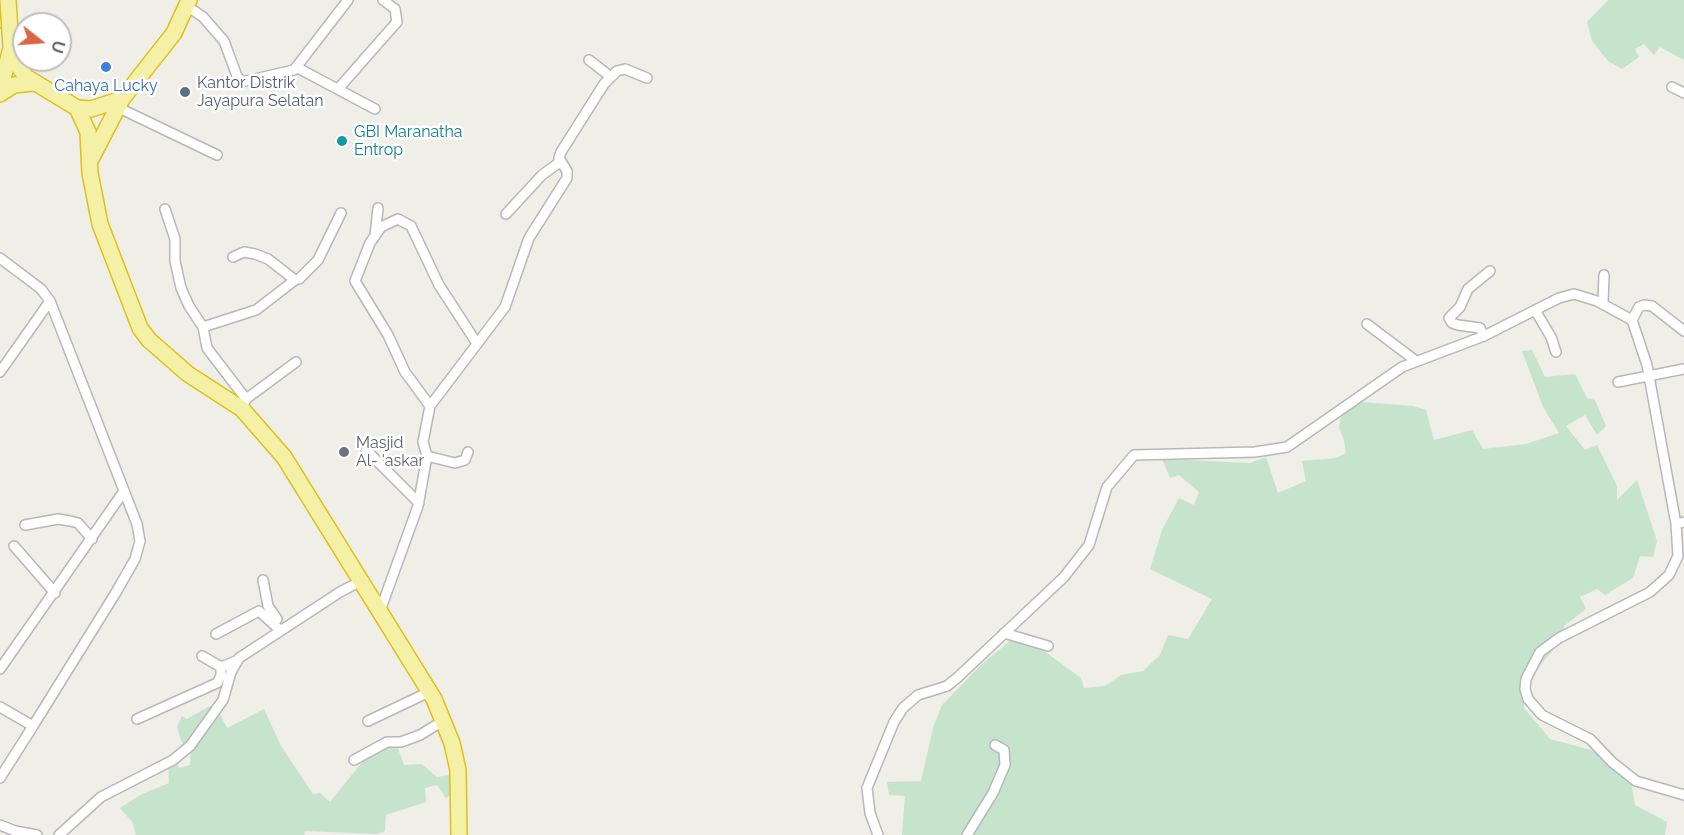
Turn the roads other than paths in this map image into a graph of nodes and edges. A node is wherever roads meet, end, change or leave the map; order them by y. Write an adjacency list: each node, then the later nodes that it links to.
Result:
1 (8, 0): 5 (highway)
2 (348, 0): 7 (street)
3 (383, 0): 12 (street)
4 (188, 3): 7 (street); 15 (highway)
5 (8, 38): 10 (highway); 13 (highway)
6 (589, 60): 8 (street)
7 (296, 67): 12 (street)
8 (611, 77): 9 (street); 20 (street)
9 (647, 78)
10 (33, 83): 13 (highway); 16 (highway)
11 (1672, 87): 14 (street)
12 (338, 89): 17 (street)
13 (0, 90)
14 (1684, 93)
15 (119, 103): 16 (highway); 18 (street); 19 (highway)
16 (77, 108): 19 (highway)
17 (375, 109)
18 (217, 155)
19 (91, 159): 47 (highway)
20 (560, 162): 24 (street); 39 (street)
21 (378, 208): 25 (street)
22 (165, 209): 36 (street)
23 (341, 213): 30 (street)
24 (506, 214)
25 (375, 236): 39 (street); 48 (street)
26 (232, 257): 30 (street)
27 (0, 258): 31 (street)
28 (1490, 271): 38 (street)
29 (1604, 275): 32 (street)
30 (295, 280): 36 (street)
31 (50, 301): 44 (street); 52 (street)
32 (1603, 303): 33 (street); 34 (street)
33 (1535, 310): 38 (street); 40 (street)
34 (1632, 320): 37 (street); 45 (street)
35 (1367, 324): 41 (street)
36 (203, 327): 47 (street)
37 (1684, 332)
38 (1484, 336): 41 (street)
39 (476, 342): 48 (street)
40 (1556, 352)
41 (1416, 361): 63 (street)
42 (296, 362): 47 (street)
43 (1684, 369): 45 (street)
44 (0, 372)
45 (1648, 377): 46 (street); 54 (street)
46 (1618, 382)
47 (244, 404): 59 (highway)
48 (430, 406): 51 (street)
49 (366, 450): 53 (street)
50 (468, 452): 51 (street)
51 (427, 456): 53 (street)
52 (124, 491): 56 (street); 75 (street)
53 (419, 502): 61 (street)
54 (1680, 523): 79 (street)
55 (25, 525): 56 (street)
56 (92, 539): 60 (street)
57 (14, 546): 60 (street)
58 (263, 580): 62 (street)
59 (361, 581): 61 (highway); 62 (street)
60 (55, 593): 69 (street)
61 (380, 611): 70 (highway)
62 (282, 629): 64 (street); 67 (street)
63 (1004, 633): 65 (street); 84 (street)
64 (216, 634)
65 (1048, 646)
66 (202, 656): 68 (street)
67 (236, 661): 68 (street); 82 (street)
68 (221, 667): 72 (street)
69 (0, 669)
70 (429, 692): 73 (street); 74 (highway)
71 (0, 707): 75 (street)
72 (137, 719)
73 (368, 721)
74 (443, 721): 77 (street); 83 (highway)
75 (33, 726): 78 (street)
76 (995, 745): 85 (street)
77 (354, 760)
78 (0, 778)
79 (1684, 795)
80 (0, 825): 81 (street)
81 (37, 835)
82 (59, 835)
83 (459, 835)
84 (878, 835)
85 (968, 835)

